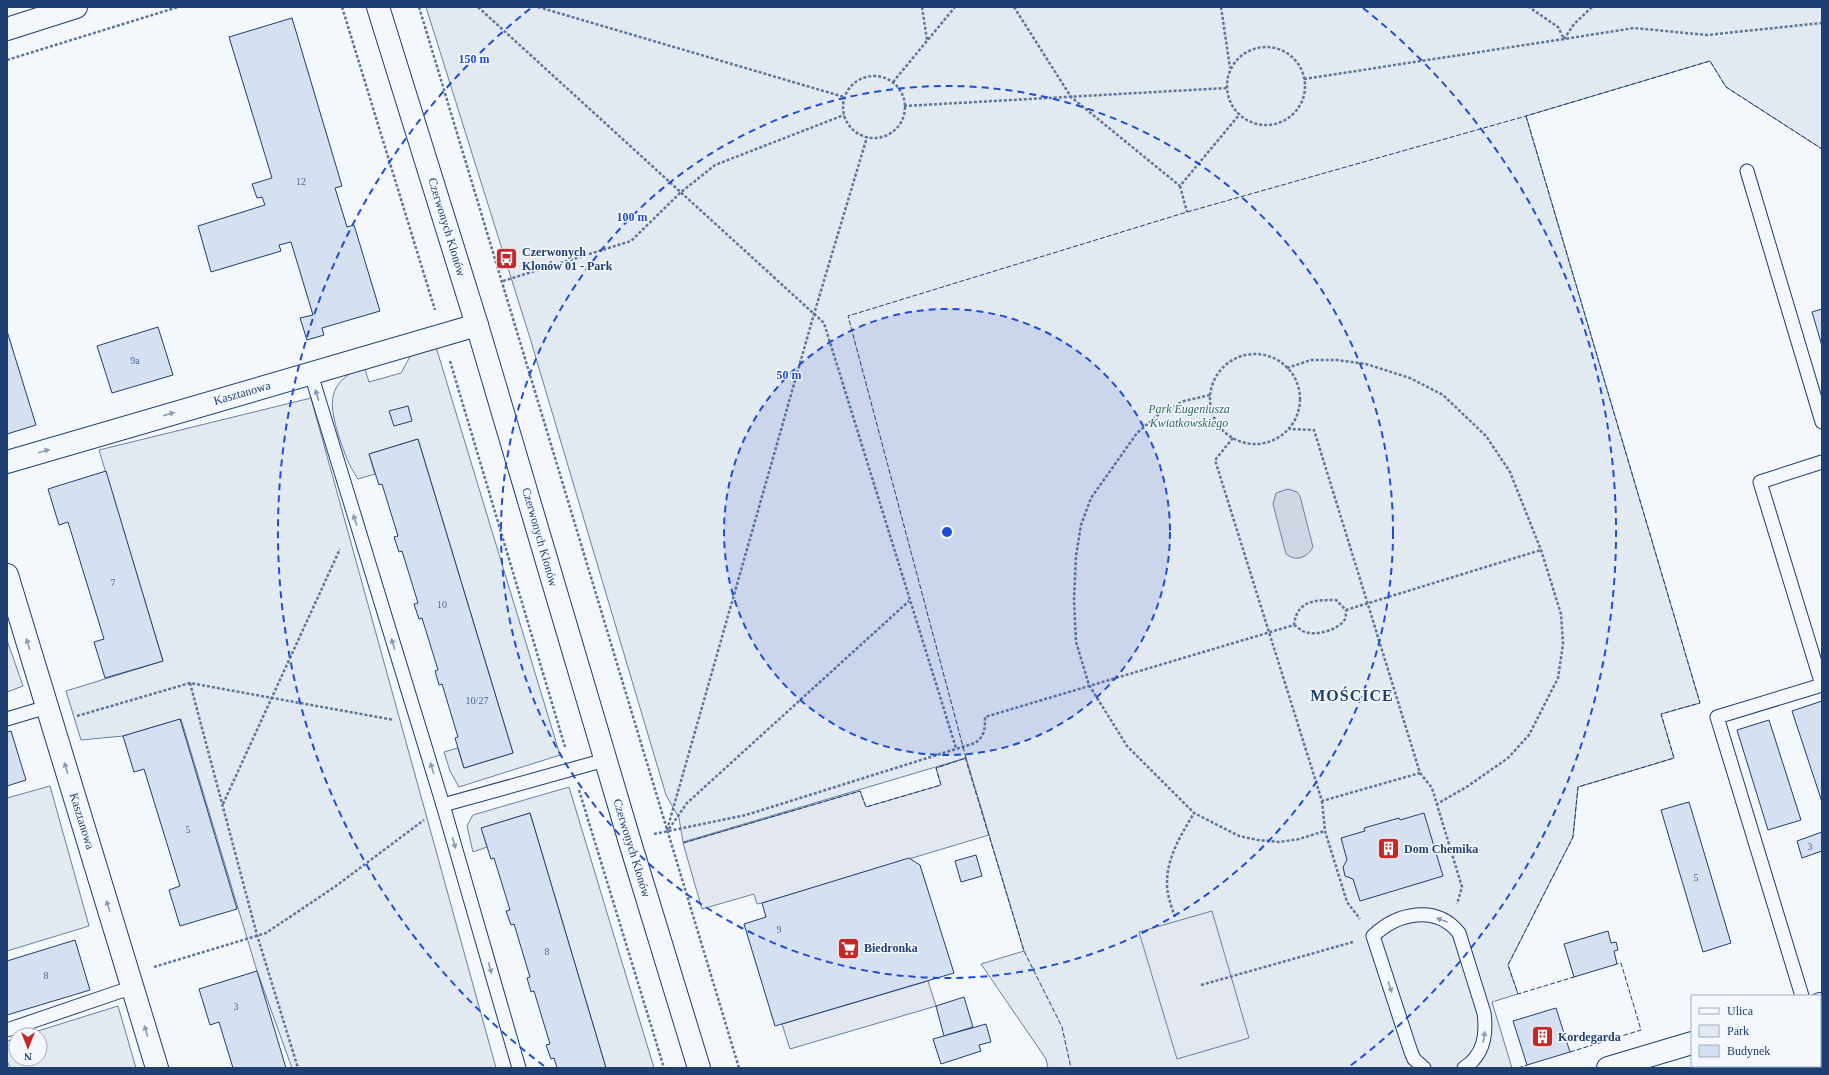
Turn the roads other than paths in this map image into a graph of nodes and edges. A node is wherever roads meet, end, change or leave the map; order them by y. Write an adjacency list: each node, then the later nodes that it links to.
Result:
1 (76, 7): 3 (street)
2 (378, 7): 5 (street, Czerwonych Klonów)
3 (7, 28)
4 (1747, 171): 7 (lane)
5 (477, 325): 6 (street, Kasztanowa); 13 (street, Czerwonych Klonów)
6 (311, 374): 8 (street, Kasztanowa, one-way to 6); 14 (lane, one-way to 6)
7 (1822, 422)
8 (7, 462)
9 (1822, 462): 16 (lane)
10 (7, 575): 11 (street, Kasztanowa, one-way to 10)
11 (50, 715): 12 (lane); 15 (street, Kasztanowa, one-way to 11)
12 (7, 719)
13 (605, 760): 14 (lane); 21 (street, Czerwonych Klonów)
14 (443, 806): 20 (lane, one-way to 20)
15 (132, 983): 17 (lane); 19 (street, Kasztanowa, one-way to 15)
16 (1802, 995)
17 (7, 1030)
18 (1691, 1043): 24 (street)
19 (157, 1068)
20 (519, 1068)
21 (699, 1068)
22 (1424, 1068): 23 (lane, one-way to 22)
23 (1464, 1068)
24 (1608, 1068)

